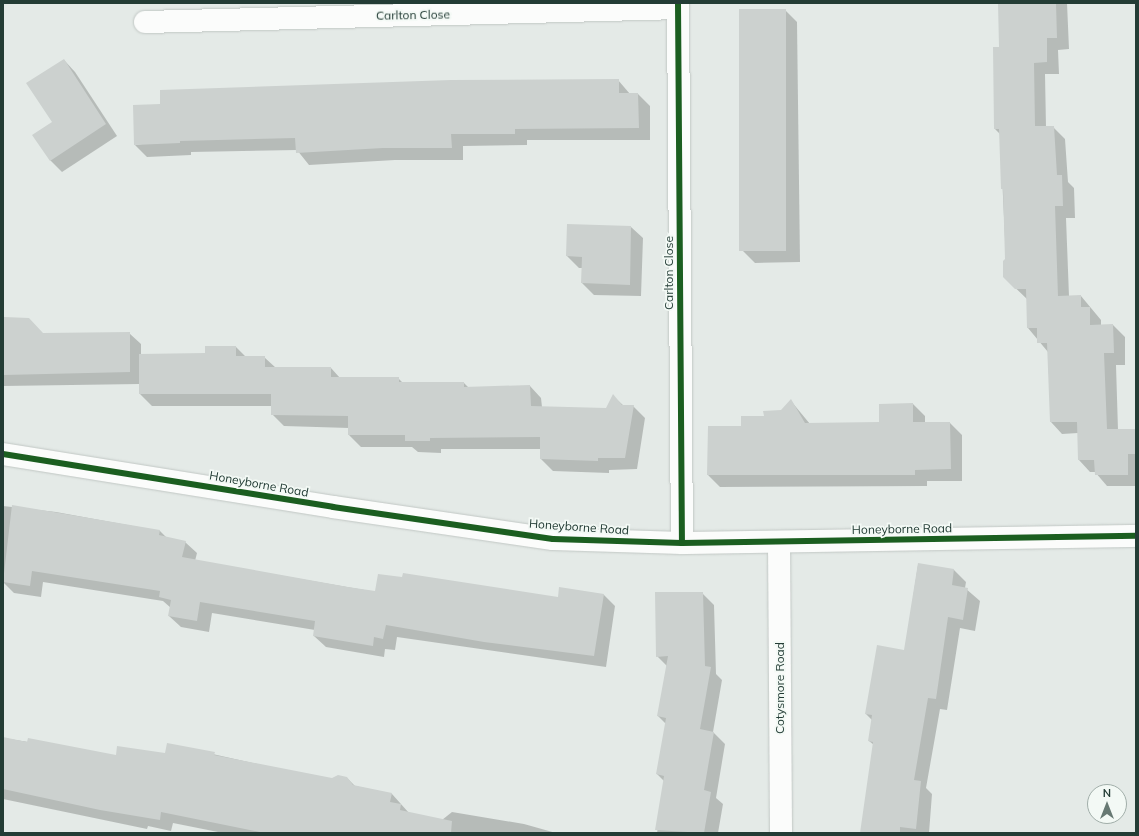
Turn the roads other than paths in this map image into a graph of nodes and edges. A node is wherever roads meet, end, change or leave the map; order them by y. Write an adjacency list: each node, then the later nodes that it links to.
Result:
1 (678, 6): 2 (street, Carlton Close); 7 (street, Carlton Close)
2 (197, 11): 3 (street, Carlton Close)
3 (145, 22)
4 (3, 454): 7 (street, Honeyborne Road)
5 (1136, 536): 6 (street, Honeyborne Road)
6 (779, 542): 7 (street, Honeyborne Road); 8 (street, Cotysmore Road)
7 (682, 543)
8 (781, 833)

